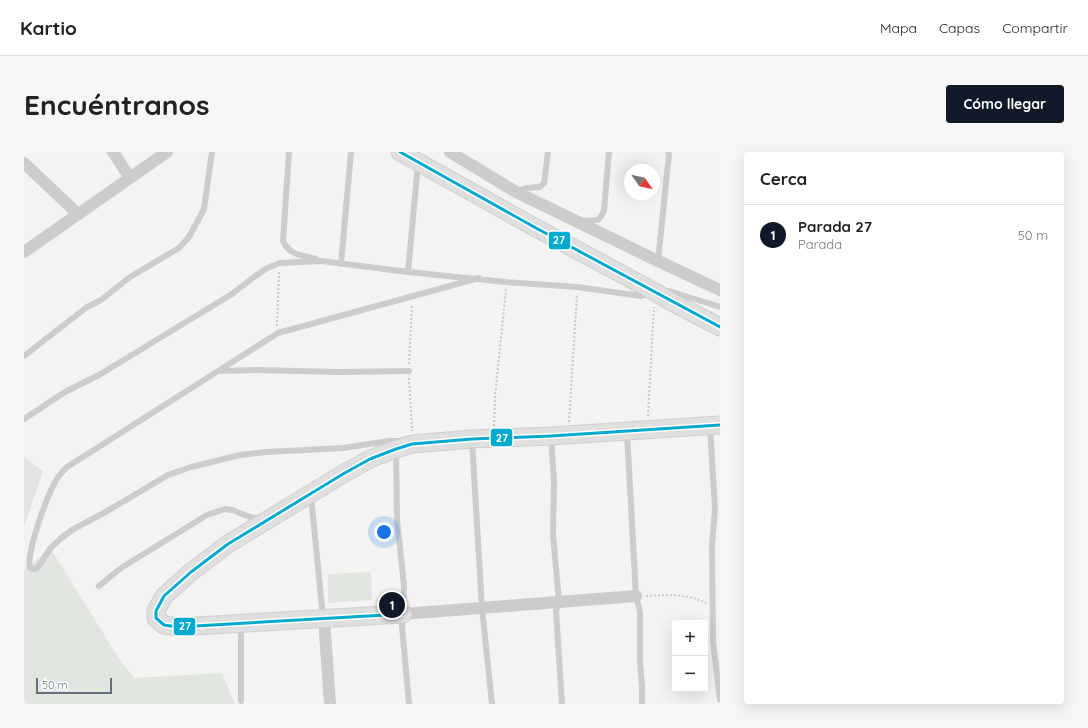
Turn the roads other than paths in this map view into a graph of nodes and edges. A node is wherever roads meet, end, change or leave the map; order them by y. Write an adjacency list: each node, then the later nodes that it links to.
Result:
1 (113, 152): 13 (street)
2 (212, 152): 27 (lane)
3 (289, 152): 18 (lane)
4 (351, 152): 20 (lane)
5 (400, 152): 11 (street)
6 (450, 152): 14 (street)
7 (548, 152): 14 (lane)
8 (610, 152): 16 (lane)
9 (668, 152): 19 (lane)
10 (161, 154): 13 (street)
11 (418, 162): 21 (lane); 24 (street)
12 (24, 163): 15 (street)
13 (130, 178): 15 (street)
14 (516, 192): 16 (street)
15 (78, 214): 17 (street)
16 (576, 222): 19 (street)
17 (24, 252)
18 (322, 261): 20 (lane); 30 (lane)
19 (658, 261): 23 (street)
20 (341, 264): 21 (lane)
21 (408, 272): 22 (lane)
22 (479, 278): 24 (lane); 28 (lane)
23 (720, 290)
24 (655, 292): 25 (lane); 26 (street)
25 (720, 307)
26 (720, 327)
27 (24, 356)
28 (220, 371): 29 (lane); 35 (lane)
29 (409, 371)
30 (24, 419)
31 (715, 425): 32 (street); 46 (lane)
32 (627, 431): 33 (street); 40 (lane)
33 (560, 436): 34 (street); 41 (lane)
34 (472, 438): 35 (street); 42 (lane)
35 (412, 444): 36 (street)
36 (396, 449): 37 (street); 43 (lane)
37 (310, 494): 38 (street); 44 (lane)
38 (280, 513): 39 (lane); 45 (street)
39 (99, 586)
40 (636, 596): 41 (street); 52 (lane)
41 (559, 602): 42 (street); 51 (lane)
42 (482, 608): 43 (street); 50 (lane)
43 (403, 614): 44 (street); 49 (lane)
44 (324, 619): 45 (street); 48 (street)
45 (241, 624): 47 (lane)
46 (720, 700)
47 (241, 701)
48 (330, 704)
49 (409, 704)
50 (492, 704)
51 (562, 704)
52 (642, 704)

